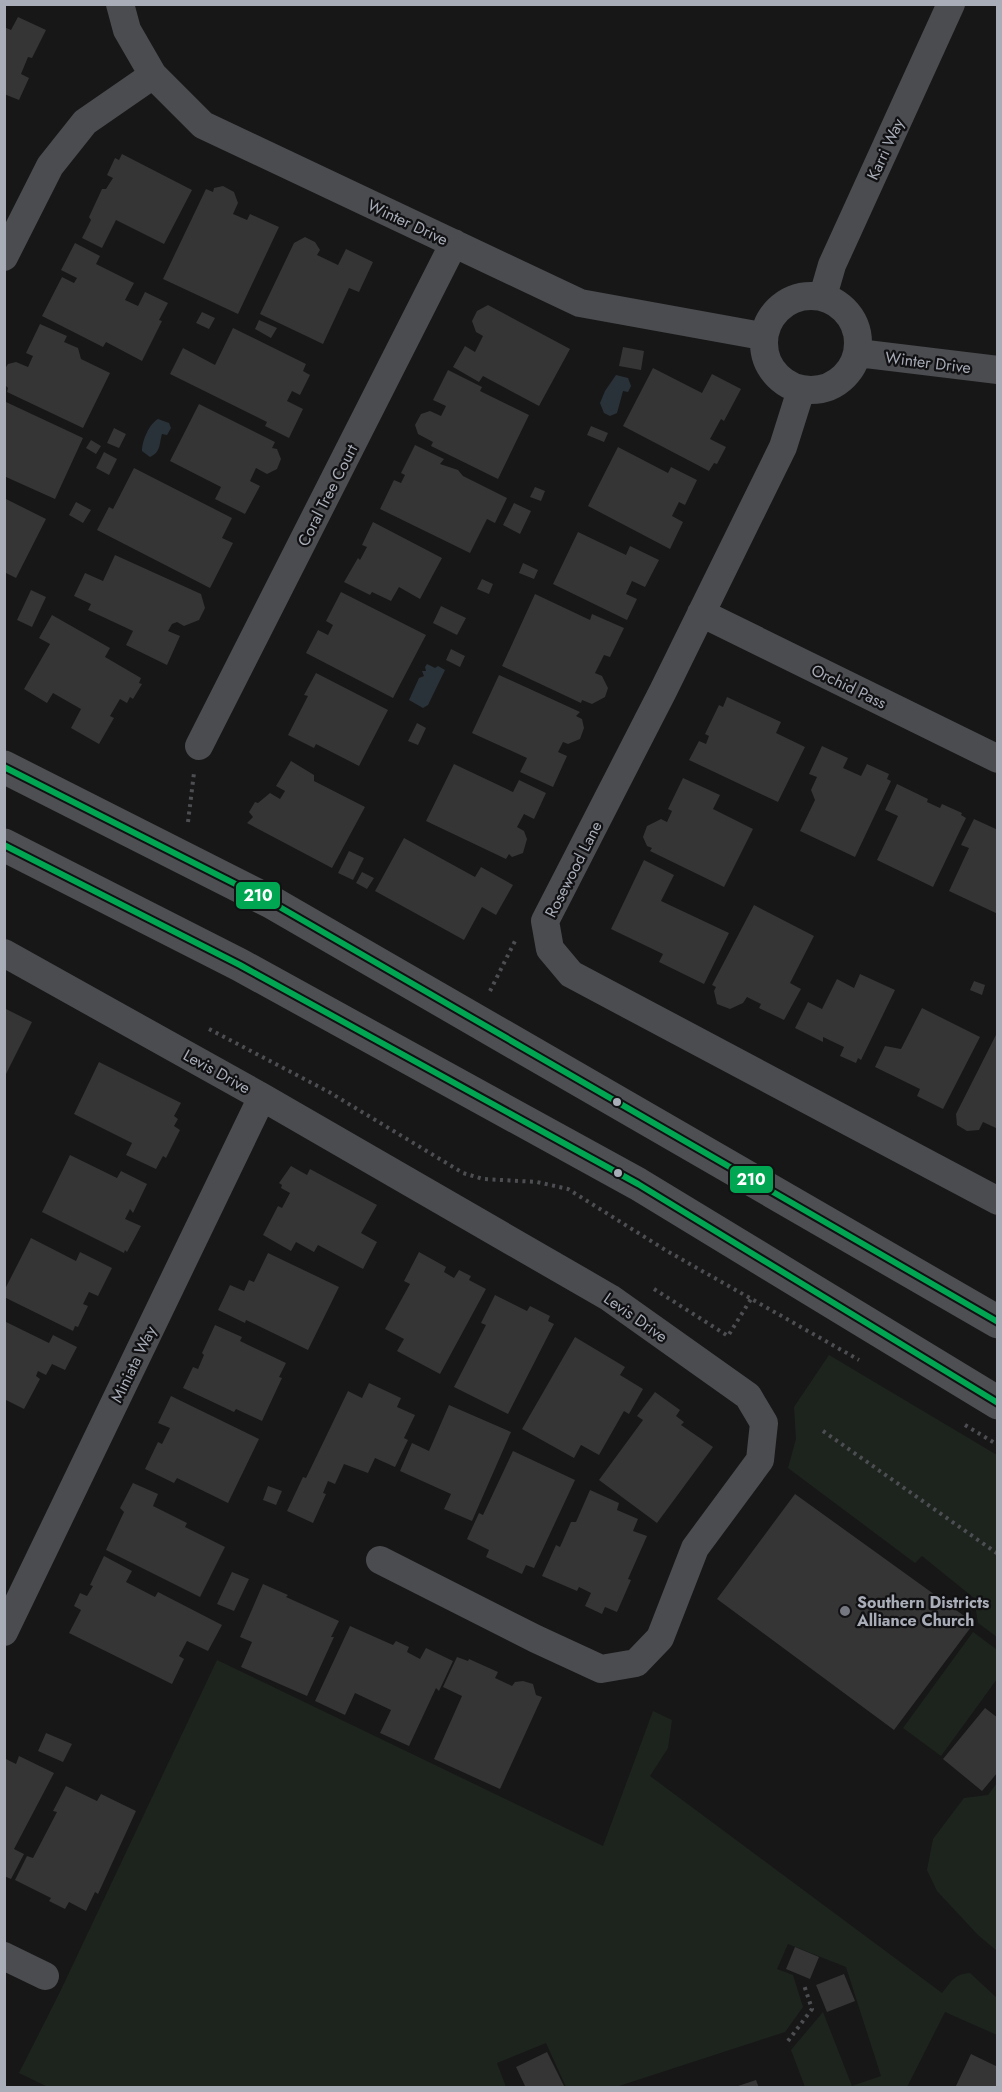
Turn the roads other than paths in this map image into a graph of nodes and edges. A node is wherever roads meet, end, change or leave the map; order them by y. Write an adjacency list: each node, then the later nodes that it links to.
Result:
1 (120, 4): 3 (street, Winter Drive)
2 (951, 4): 6 (street, Karri Way)
3 (153, 75): 4 (street, Winter Drive); 5 (street)
4 (454, 243): 7 (street, Winter Drive); 12 (street, Coral Tree Court)
5 (4, 257)
6 (823, 296): 7 (street); 8 (street)
7 (762, 336): 10 (street)
8 (858, 353): 9 (street, Winter Drive); 10 (street)
9 (998, 370)
10 (801, 390): 11 (street, Rosewood Lane)
11 (701, 613): 13 (street, Orchid Pass); 18 (street, Rosewood Lane)
12 (199, 746)
13 (998, 759)
14 (4, 767): 19 (main road)
15 (4, 845): 20 (main road)
16 (4, 952): 17 (street, Levis Drive)
17 (262, 1096): 21 (street, Levis Drive); 22 (street, Miniata Way)
18 (998, 1201)
19 (998, 1322)
20 (998, 1403)
21 (380, 1560)
22 (4, 1632)
23 (4, 1956): 24 (street)
24 (45, 1976)

